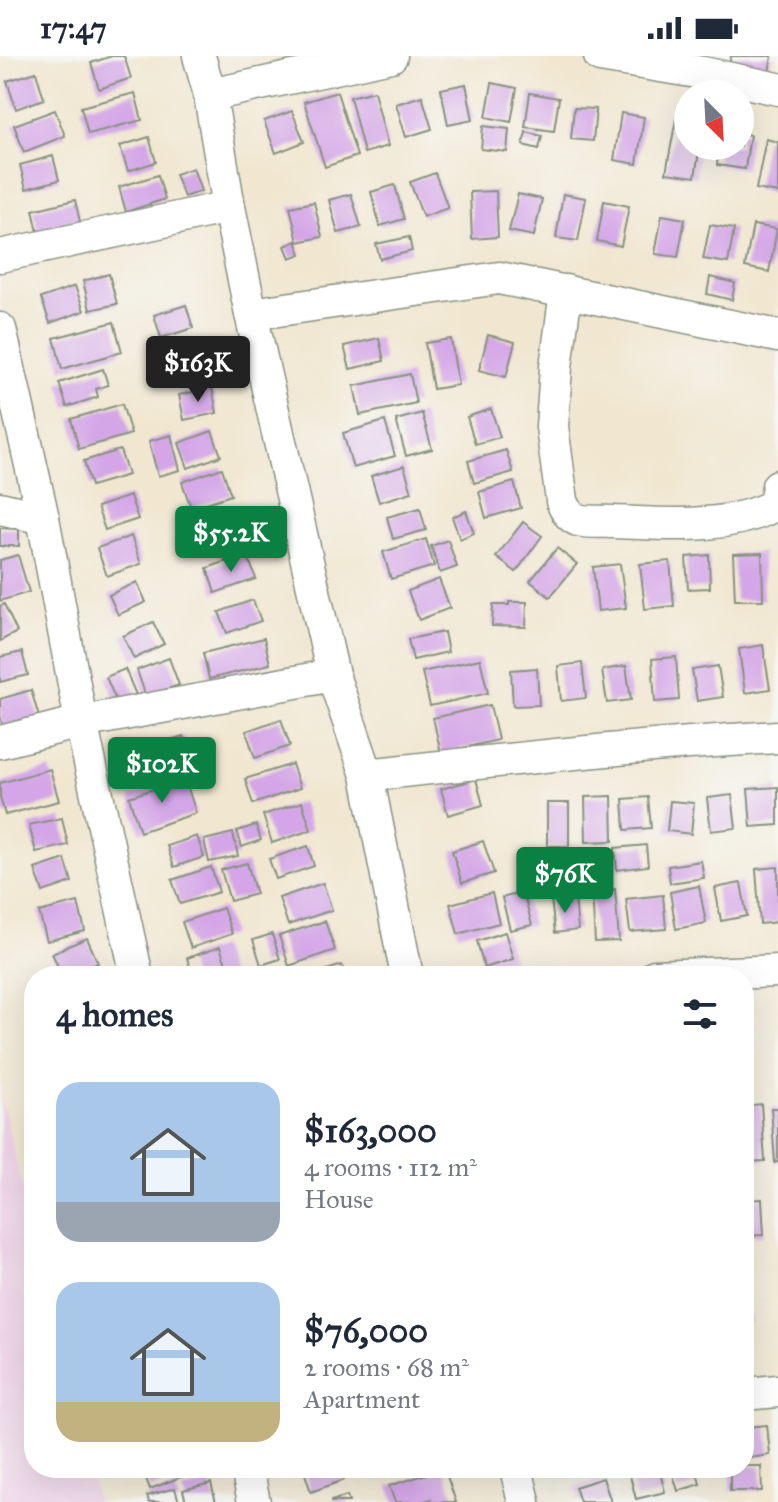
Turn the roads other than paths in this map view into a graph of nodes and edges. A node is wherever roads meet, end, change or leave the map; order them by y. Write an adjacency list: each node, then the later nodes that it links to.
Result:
1 (199, 56): 6 (street)
2 (391, 56): 6 (street)
3 (600, 56): 4 (street)
4 (704, 64): 5 (street)
5 (778, 89)
6 (210, 95): 7 (street)
7 (229, 207): 8 (street); 10 (street)
8 (0, 256)
9 (566, 291): 10 (street); 12 (street); 13 (street)
10 (251, 314): 16 (street)
11 (0, 329): 15 (street)
12 (778, 336)
13 (778, 486)
14 (0, 508): 15 (street)
15 (43, 518): 17 (street)
16 (333, 675): 17 (street); 20 (street)
17 (81, 722): 19 (street); 21 (street)
18 (778, 737): 20 (street)
19 (0, 742)
20 (367, 775): 22 (street)
21 (135, 966)
22 (405, 966)
23 (778, 971): 24 (street)
24 (754, 972)
25 (778, 1391): 26 (street)
26 (754, 1393)
27 (249, 1478): 30 (street)
28 (518, 1478): 29 (street)
29 (521, 1501)
30 (254, 1502)

